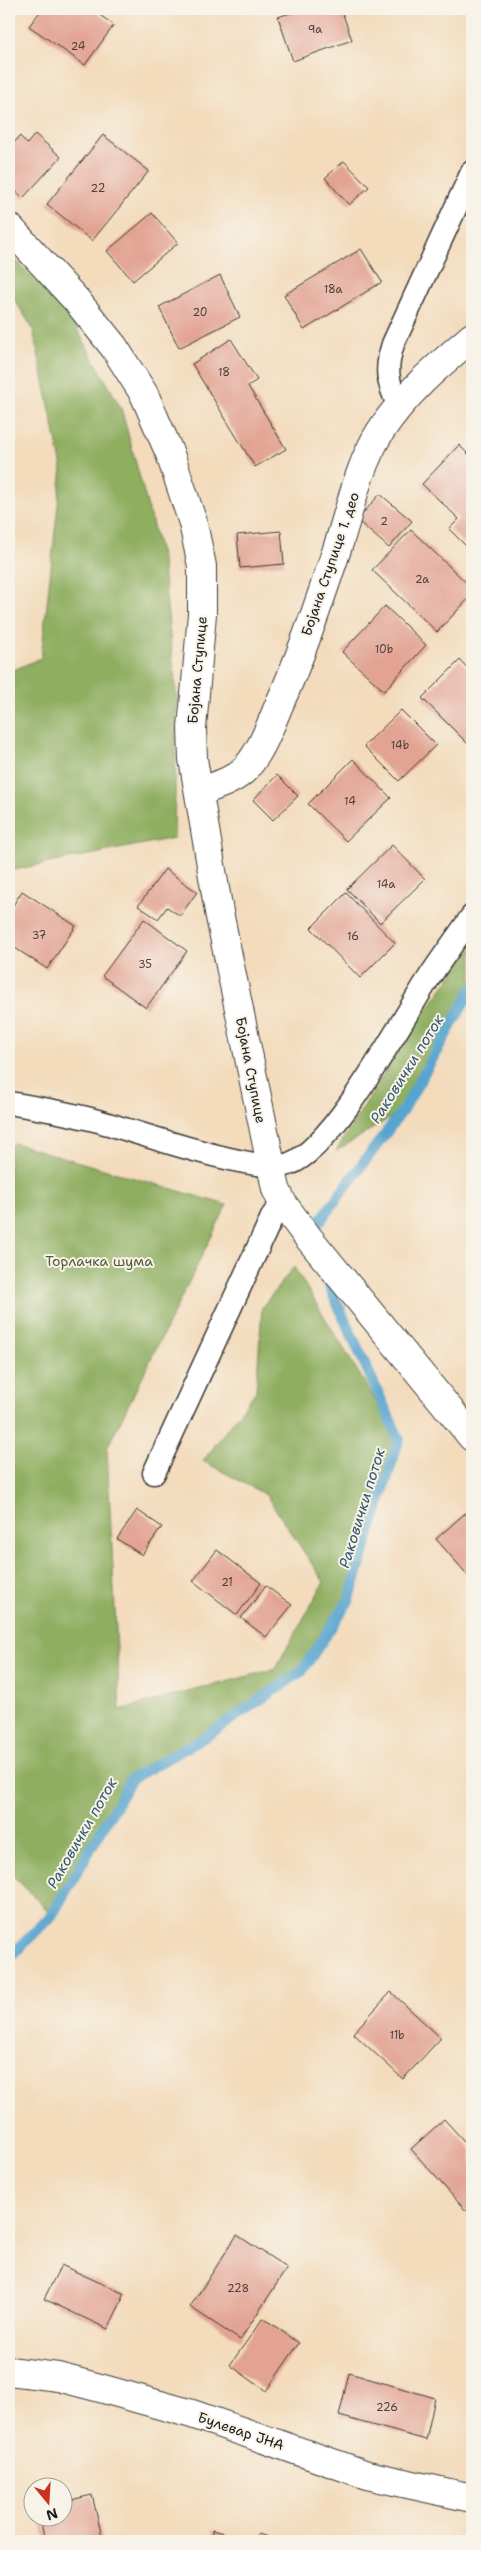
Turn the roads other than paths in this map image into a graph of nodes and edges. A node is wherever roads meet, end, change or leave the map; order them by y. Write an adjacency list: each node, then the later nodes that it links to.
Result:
1 (472, 172): 4 (lane)
2 (9, 227): 5 (street, Бојана Ступице)
3 (472, 337): 4 (street, Бојана Ступице 1. део)
4 (399, 406): 5 (street, Бојана Ступице 1. део)
5 (199, 792): 8 (street, Бојана Ступице)
6 (472, 916): 8 (lane)
7 (9, 1103): 8 (lane)
8 (271, 1165): 9 (street, Бојана Ступице)
9 (287, 1208): 10 (street, Бојана Ступице); 11 (lane)
10 (472, 1437)
11 (154, 1473)
12 (9, 2371): 13 (street, Булевар ЈНА)
13 (472, 2498)

